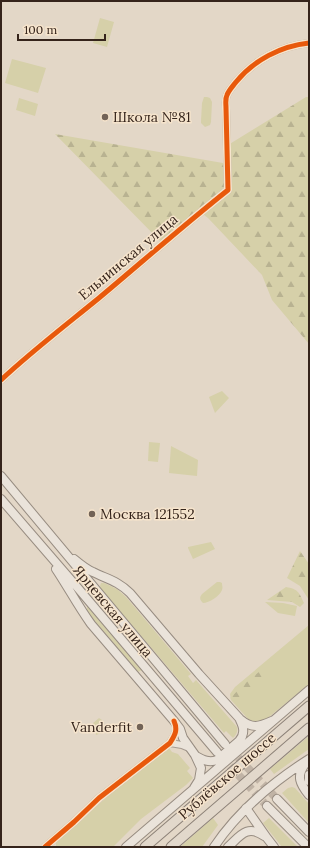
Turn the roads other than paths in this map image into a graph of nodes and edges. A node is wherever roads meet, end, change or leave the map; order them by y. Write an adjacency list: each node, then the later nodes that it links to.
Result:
1 (309, 43): 2 (street, Ельнинская улица)
2 (1, 380)
3 (1, 476): 4 (main road, Ярцевская улица)
4 (19, 497): 6 (main road); 7 (main road, Ярцевская улица)
5 (1, 499): 6 (main road, Ярцевская улица)
6 (8, 507): 8 (main road, Ярцевская улица)
7 (58, 546): 11 (main road); 16 (main road, Ярцевская улица)
8 (43, 547): 13 (main road); 18 (main road, Ярцевская улица)
9 (309, 690): 12 (main road)
10 (309, 706): 32 (main road, Рублёвское шоссе)
11 (240, 719): 12 (main road); 19 (main road)
12 (274, 720): 23 (main road)
13 (174, 721): 15 (street); 17 (main road)
14 (309, 728): 33 (main road, Рублёвское шоссе)
15 (170, 743): 17 (street); 30 (street)
16 (225, 744)
17 (189, 748): 19 (main road)
18 (217, 752)
19 (195, 755): 23 (main road)
20 (308, 760): 24 (main road); 27 (main road)
21 (309, 775): 22 (main road)
22 (309, 781)
23 (194, 788): 31 (main road)
24 (309, 795)
25 (276, 799): 28 (main road)
26 (267, 806): 37 (main road)
27 (246, 808): 29 (main road); 34 (main road)
28 (309, 832)
29 (267, 838): 35 (main road); 36 (main road)
30 (45, 847)
31 (126, 847)
32 (145, 847)
33 (171, 847)
34 (214, 847)
35 (228, 847)
36 (274, 847)
37 (308, 847)

